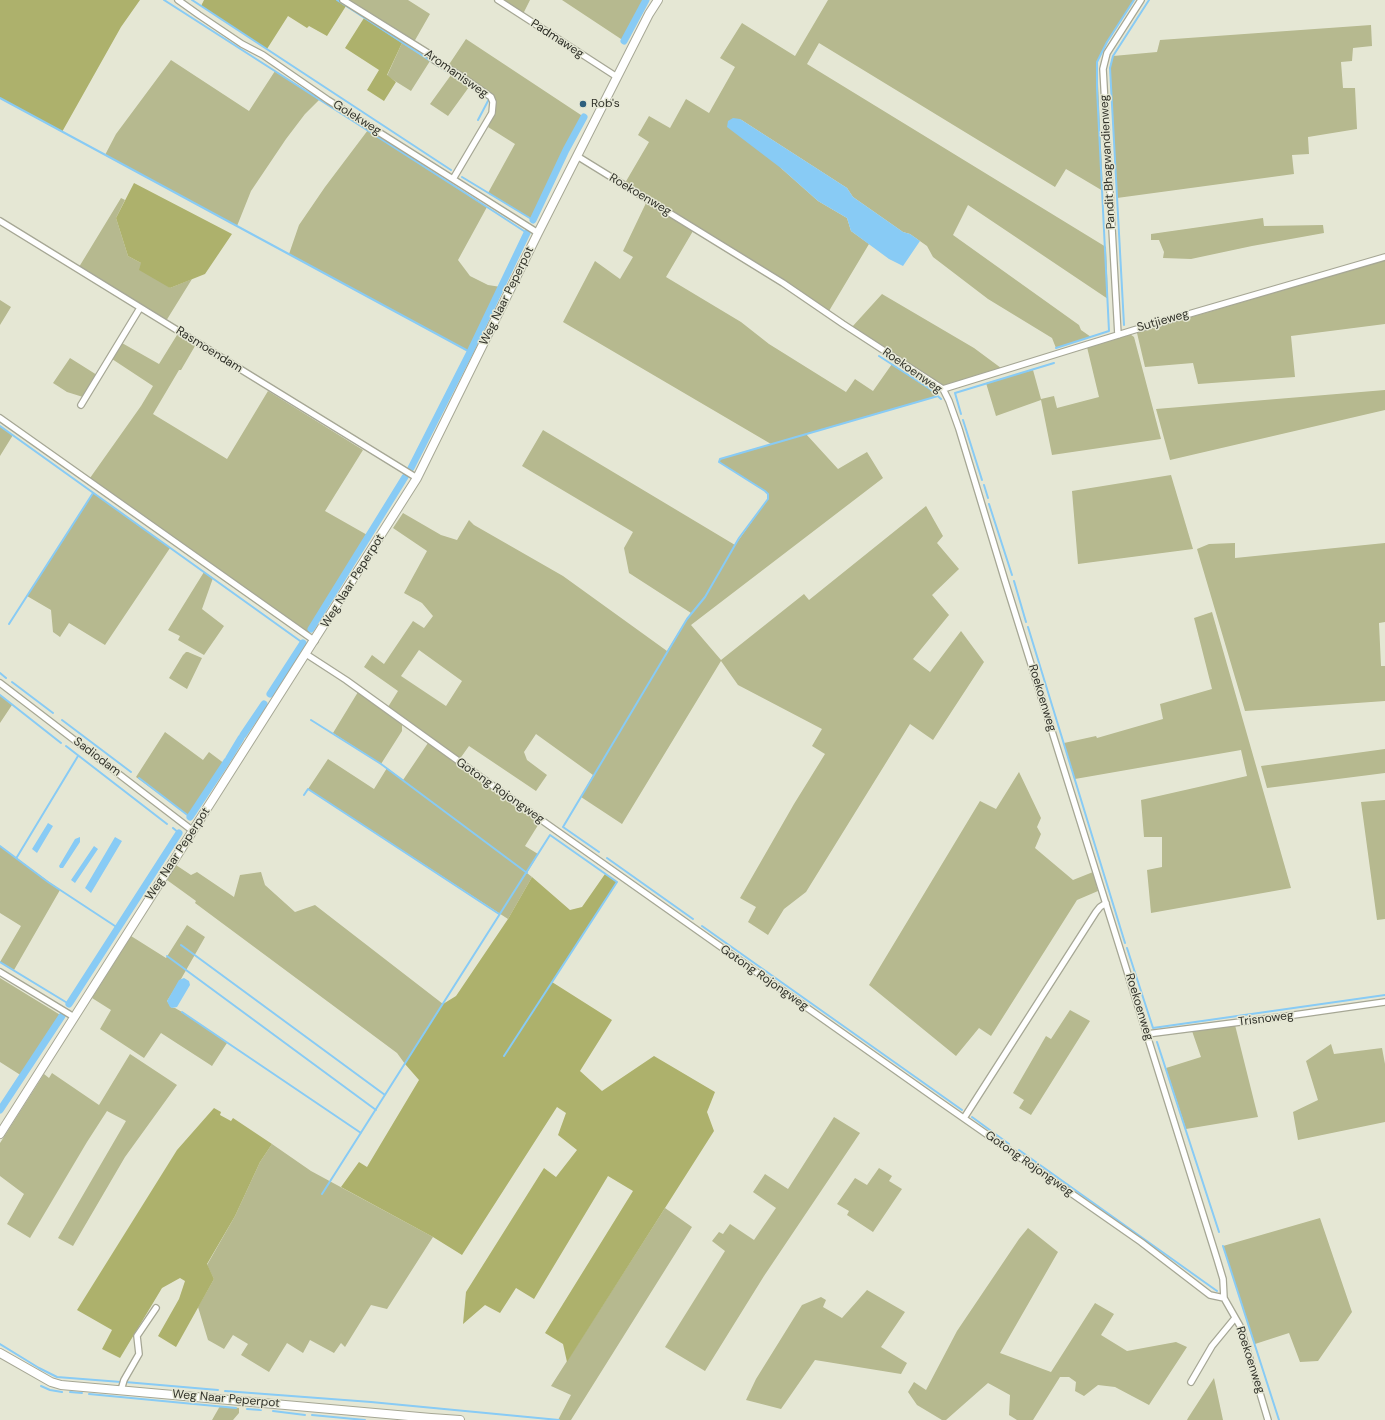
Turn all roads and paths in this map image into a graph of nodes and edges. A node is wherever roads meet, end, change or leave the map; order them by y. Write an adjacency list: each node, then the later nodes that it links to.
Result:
1 (178, 0): 8 (street, Golekweg)
2 (343, 0): 8 (street, Aromanisweg)
3 (498, 0): 6 (street, Padmaweg)
4 (658, 0): 6 (street, Weg Naar Peperpot)
5 (1141, 0): 13 (street, Pandit Bhagwandienweg)
6 (617, 77): 7 (street, Weg Naar Peperpot)
7 (577, 156): 10 (street, Weg Naar Peperpot); 14 (street, Roekoenweg)
8 (453, 179): 10 (street, Golekweg)
9 (0, 221): 12 (street, Rasmoendam)
10 (538, 234): 17 (street, Weg Naar Peperpot)
11 (1385, 257): 13 (street, Sutjieweg)
12 (140, 308): 15 (street); 17 (street, Rasmoendam)
13 (1118, 334): 14 (street, Sutjieweg)
14 (943, 390): 22 (street, Roekoenweg)
15 (81, 405)
16 (0, 418): 18 (street)
17 (417, 478): 18 (street, Weg Naar Peperpot)
18 (315, 641): 19 (street, Weg Naar Peperpot)
19 (306, 654): 21 (street, Weg Naar Peperpot); 27 (street, Gotong Rojongweg)
20 (0, 683): 21 (street, Sadiodam)
21 (193, 830): 25 (street, Weg Naar Peperpot)
22 (1106, 903): 26 (street, Roekoenweg); 27 (street)
23 (0, 972): 25 (street)
24 (1385, 1002): 26 (street, Trisnoweg)
25 (74, 1017): 28 (street, Weg Naar Peperpot)
26 (1147, 1034): 29 (street, Roekoenweg)
27 (964, 1118): 29 (street, Gotong Rojongweg)
28 (0, 1134)
29 (1224, 1298): 31 (street, Roekoenweg)
30 (156, 1308): 34 (street)
31 (1235, 1318): 33 (street); 36 (street, Roekoenweg)
32 (0, 1353): 34 (street, Weg Naar Peperpot)
33 (1191, 1382)
34 (121, 1390): 35 (street, Weg Naar Peperpot)
35 (460, 1420)
36 (1268, 1420)

